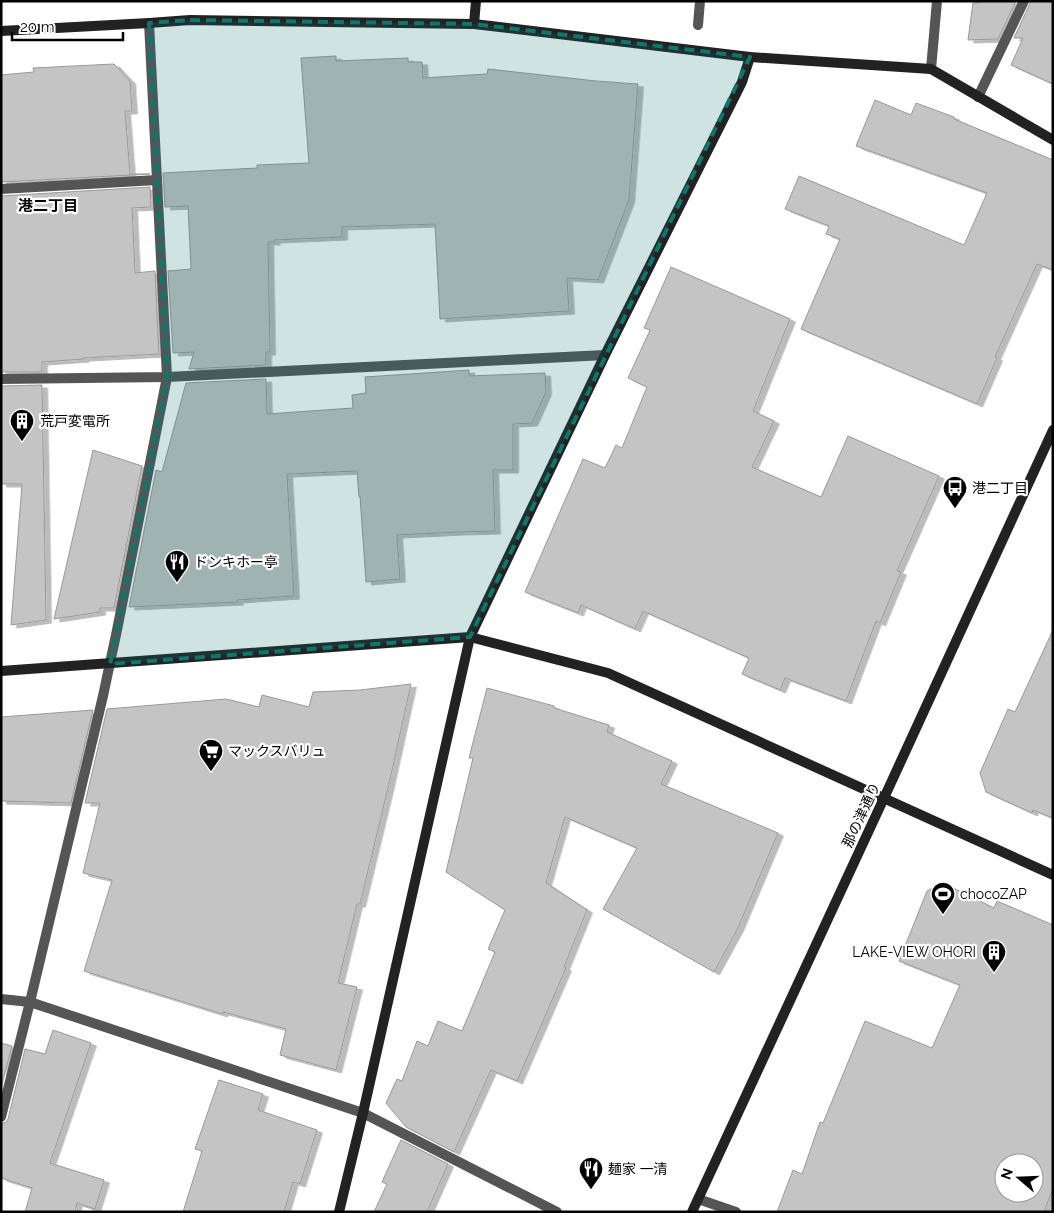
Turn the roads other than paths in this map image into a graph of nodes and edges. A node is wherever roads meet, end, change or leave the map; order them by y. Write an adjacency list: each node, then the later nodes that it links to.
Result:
1 (476, 1): 6 (street)
2 (700, 1): 7 (street)
3 (937, 1): 10 (street)
4 (1024, 1): 11 (street)
5 (149, 23): 6 (street); 8 (street); 13 (street)
6 (474, 24): 9 (street)
7 (698, 25)
8 (1, 31)
9 (750, 57): 10 (street); 15 (street)
10 (930, 69): 11 (street)
11 (978, 97): 12 (street)
12 (1053, 140)
13 (157, 180): 14 (street); 16 (street)
14 (1, 189)
15 (605, 355): 16 (street); 19 (street)
16 (167, 377): 17 (street); 20 (street)
17 (1, 379)
18 (1053, 430): 22 (street, 那の津通り)
19 (470, 638): 20 (street); 22 (street); 26 (street)
20 (110, 664): 21 (street); 25 (street)
21 (1, 671)
22 (884, 798): 23 (street); 28 (street, 那の津通り)
23 (1053, 875)
24 (1, 999): 25 (street)
25 (30, 1002): 26 (street); 27 (street)
26 (363, 1112): 29 (street); 30 (street)
27 (1, 1117)
28 (698, 1199): 31 (street, 那の津通り); 32 (street)
29 (339, 1212)
30 (557, 1212)
31 (692, 1212)
32 (736, 1212)

